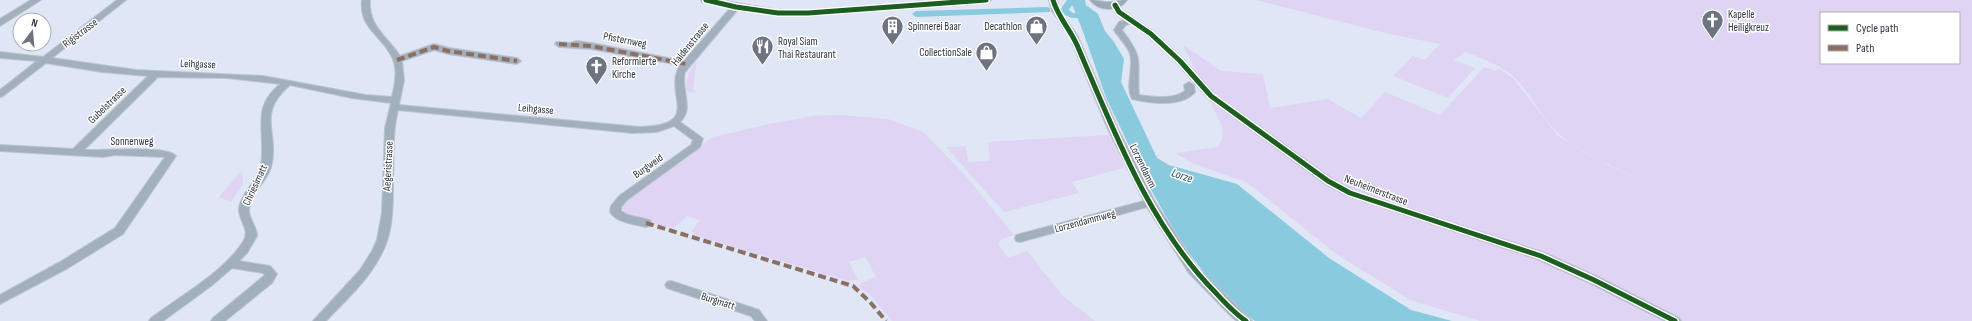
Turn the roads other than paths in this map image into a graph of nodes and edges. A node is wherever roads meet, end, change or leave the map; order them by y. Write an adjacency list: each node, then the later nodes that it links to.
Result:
1 (38, 0): 12 (street)
2 (122, 0): 15 (street, Rigistrasse)
3 (366, 0): 16 (street, Aegeristrasse)
4 (706, 0): 10 (main road)
5 (986, 0): 8 (main road)
6 (1053, 0): 27 (street, Lorzendamm)
7 (1095, 0): 9 (main road)
8 (919, 2): 10 (main road)
9 (1118, 2): 11 (street, Neuheimerstrasse)
10 (736, 7): 18 (street, Haldenstrasse)
11 (1130, 20): 21 (street); 38 (street, Neuheimerstrasse)
12 (0, 23)
13 (559, 44): 18 (street, Pfisternweg)
14 (0, 55): 15 (street, Leihgasse)
15 (45, 59): 19 (street, Leihgasse); 22 (street, Rigistrasse)
16 (397, 60): 17 (street); 23 (street, Aegeristrasse)
17 (517, 61)
18 (686, 64): 24 (street, Haldenstrasse)
19 (156, 74): 20 (street, Leihgasse); 26 (street, Gubelstrasse)
20 (288, 82): 23 (street, Leihgasse); 30 (street, Chriesimatt)
21 (1189, 85)
22 (0, 94)
23 (395, 104): 24 (street, Leihgasse); 35 (street, Aegeristrasse)
24 (674, 122): 28 (street, Burgweid)
25 (0, 148): 26 (street, Sonnenweg)
26 (75, 153): 32 (street, Sonnenweg)
27 (1150, 204): 29 (street, Lorzendammweg); 37 (street, Lorzendamm)
28 (646, 223)
29 (1020, 238)
30 (230, 264): 33 (street, Chriesimatt); 34 (street)
31 (671, 285): 36 (street, Burgmatt)
32 (0, 300)
33 (155, 321)
34 (216, 321)
35 (319, 321)
36 (761, 321)
37 (1246, 321)
38 (1675, 321)

